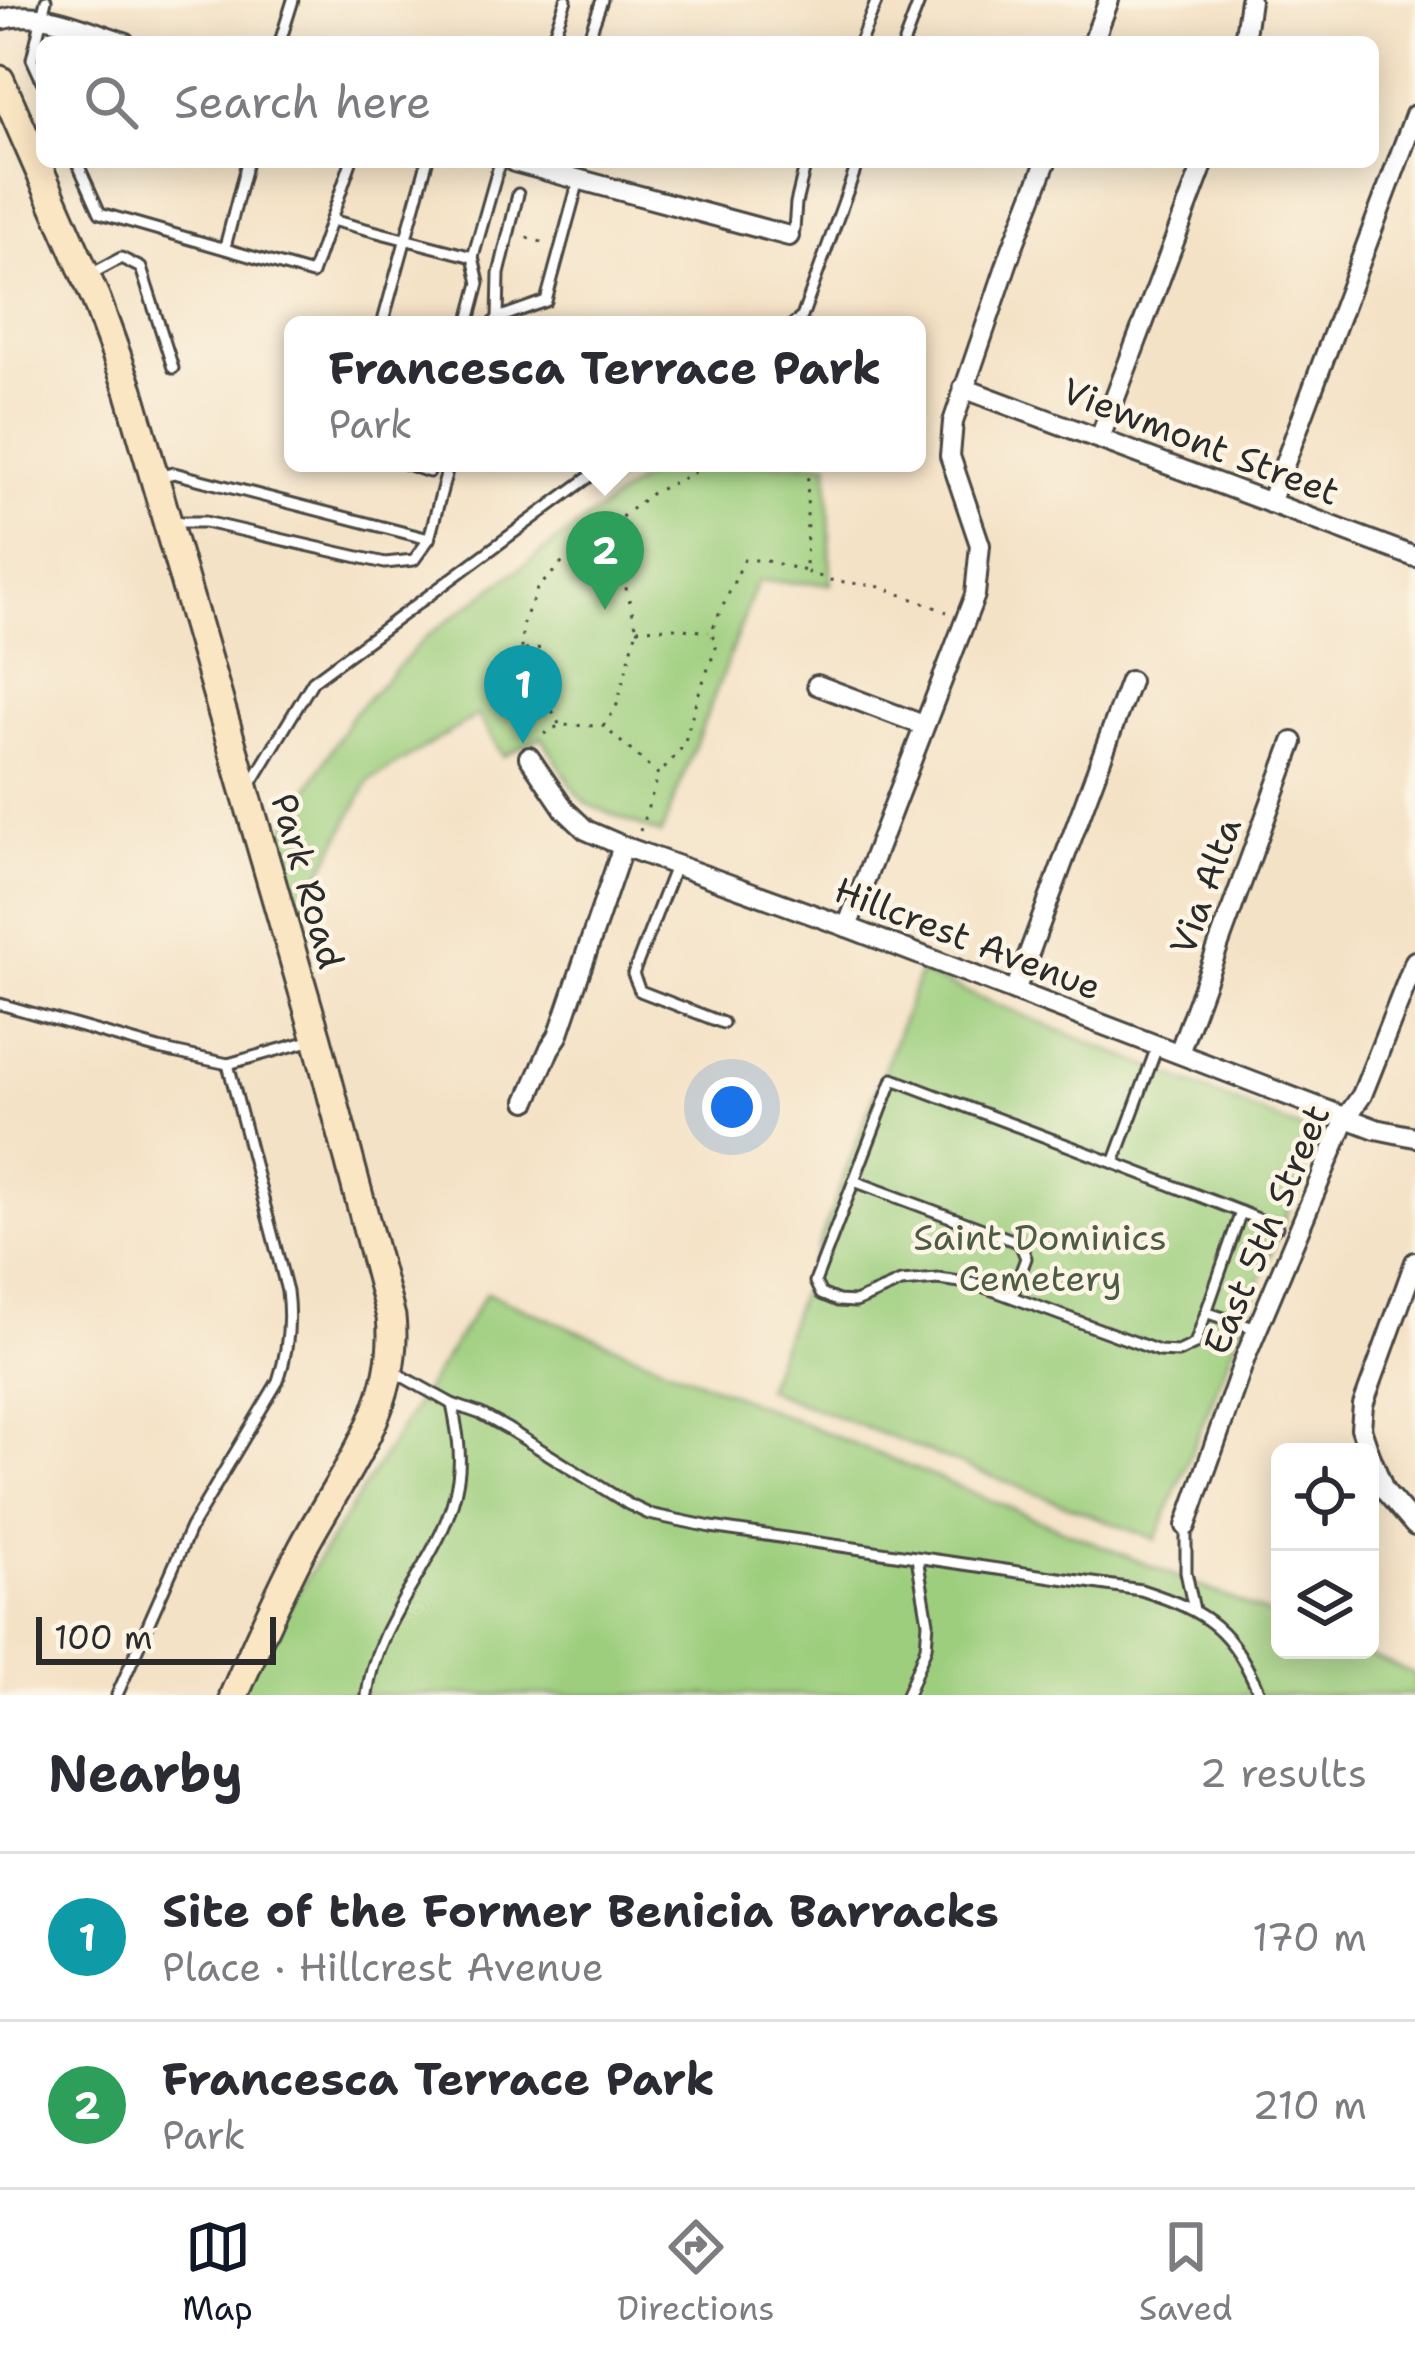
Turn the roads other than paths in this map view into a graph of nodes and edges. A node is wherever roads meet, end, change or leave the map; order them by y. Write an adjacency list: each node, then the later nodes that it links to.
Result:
1 (293, 0): 11 (lane)
2 (566, 0): 12 (lane)
3 (602, 0): 13 (lane)
4 (877, 0): 14 (lane)
5 (920, 0): 15 (lane)
6 (1109, 0): 16 (street)
7 (1250, 0): 17 (street)
8 (44, 8): 9 (street); 10 (street)
9 (0, 20)
10 (110, 36)
11 (282, 36)
12 (553, 36)
13 (589, 36)
14 (862, 36)
15 (906, 36)
16 (1095, 36)
17 (1245, 36)
18 (0, 80): 20 (street, Park Road)
19 (1415, 115): 50 (street)
20 (36, 162)
21 (39, 168): 38 (street, Park Road)
22 (80, 168): 36 (lane)
23 (245, 168): 36 (lane)
24 (349, 168): 33 (lane)
25 (425, 168): 35 (lane)
26 (498, 168): 37 (lane)
27 (805, 168): 34 (lane)
28 (857, 168): 43 (lane)
29 (1044, 168): 45 (street)
30 (1202, 168): 46 (street)
31 (571, 172): 34 (street); 42 (lane)
32 (518, 194): 41 (lane)
33 (331, 220): 35 (lane); 36 (lane)
34 (789, 236)
35 (406, 241): 37 (lane); 39 (lane)
36 (225, 247)
37 (473, 257): 40 (lane)
38 (86, 276): 44 (lane); 49 (street, Park Road)
39 (385, 316)
40 (470, 316)
41 (495, 316)
42 (508, 316)
43 (802, 316)
44 (173, 368)
45 (963, 388): 46 (street, Viewmont Street); 56 (street)
46 (1100, 438): 50 (street, Viewmont Street)
47 (447, 472): 52 (lane)
48 (596, 472): 59 (lane)
49 (155, 477): 51 (street, Park Road); 52 (lane)
50 (1270, 503): 53 (street, Viewmont Street)
51 (168, 521): 52 (lane); 59 (street, Park Road)
52 (429, 539)
53 (1415, 556)
54 (1130, 681): 64 (street)
55 (818, 686): 56 (street)
56 (923, 725): 62 (street)
57 (1293, 742): 69 (street, Via Alta)
58 (529, 757): 60 (street, Hillcrest Avenue)
59 (245, 793): 67 (street, Park Road)
60 (622, 846): 61 (street, Hillcrest Avenue); 71 (street)
61 (676, 864): 62 (street, Hillcrest Avenue); 66 (lane)
62 (847, 927): 64 (street, Hillcrest Avenue)
63 (1415, 961): 72 (street, East 5th Street)
64 (1015, 991): 68 (street, Hillcrest Avenue)
65 (0, 1004): 70 (lane)
66 (722, 1023)
67 (317, 1039): 70 (lane); 82 (street, Park Road)
68 (1158, 1045): 69 (street, Hillcrest Avenue); 74 (lane)
69 (1179, 1053): 72 (street, Hillcrest Avenue)
70 (228, 1064): 90 (lane)
71 (527, 1101)
72 (1346, 1118): 73 (street, Hillcrest Avenue); 81 (street, East 5th Street)
73 (1415, 1137)
74 (1114, 1162): 75 (lane); 76 (lane)
75 (854, 1181): 79 (lane); 79 (lane)
76 (1241, 1212): 77 (lane); 80 (lane)
77 (1277, 1227)
78 (1415, 1262): 84 (street)
79 (1012, 1296): 80 (lane)
80 (1208, 1312): 81 (lane)
81 (1257, 1329): 86 (street, East 5th Street)
82 (391, 1370): 83 (lane); 91 (street, Park Road)
83 (452, 1404): 88 (lane); 92 (lane)
84 (1366, 1443)
85 (1379, 1477): 87 (street)
86 (1186, 1526): 89 (lane)
87 (1415, 1526)
88 (917, 1558): 89 (lane); 93 (lane)
89 (1195, 1610): 94 (lane)
90 (117, 1695)
91 (234, 1695)
92 (367, 1695)
93 (907, 1695)
94 (1260, 1695)

